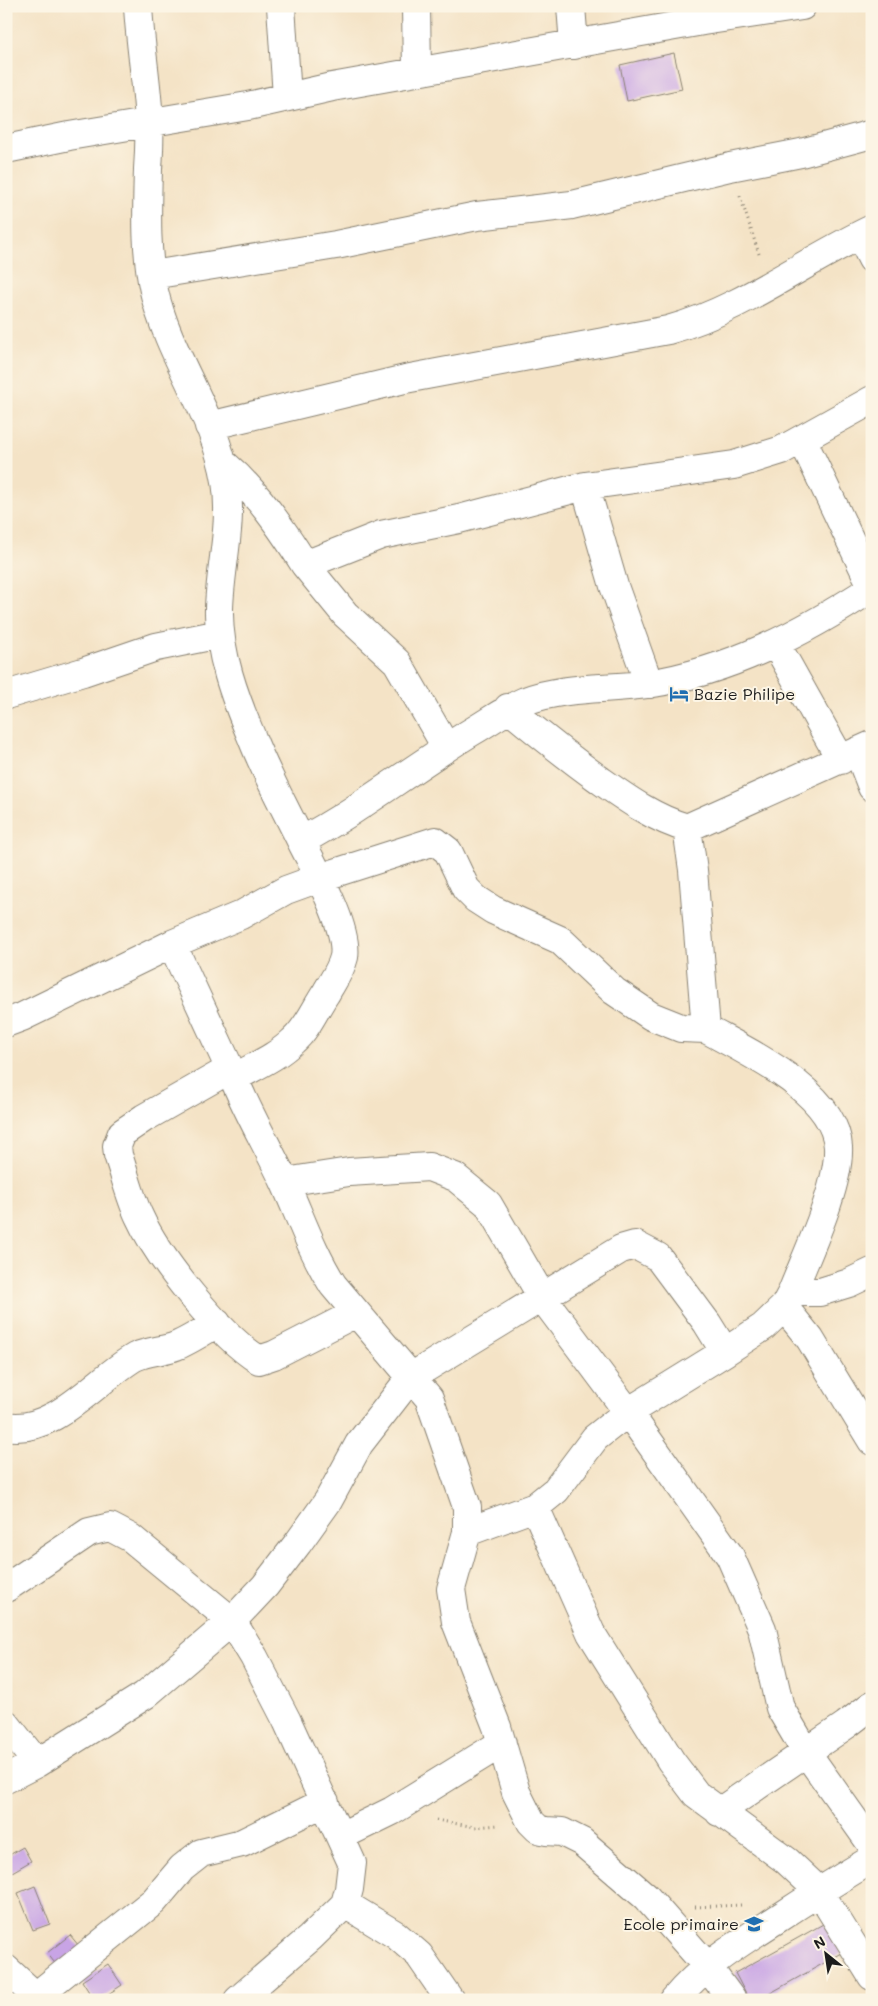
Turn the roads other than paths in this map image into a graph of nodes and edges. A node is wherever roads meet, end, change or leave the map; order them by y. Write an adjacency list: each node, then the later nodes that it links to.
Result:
1 (138, 6): 10 (street)
2 (281, 6): 9 (street)
3 (416, 6): 8 (street)
4 (571, 6): 7 (street)
5 (802, 6): 6 (street)
6 (703, 14): 7 (street)
7 (574, 45): 8 (street)
8 (417, 72): 9 (street)
9 (287, 97): 10 (street)
10 (150, 124): 12 (street); 15 (street)
11 (872, 134): 15 (street)
12 (9, 142)
13 (866, 232): 14 (street); 17 (street)
14 (872, 259)
15 (152, 275): 17 (street)
16 (872, 400): 18 (street)
17 (209, 426): 19 (street)
18 (802, 440): 20 (street); 22 (street)
19 (222, 462): 21 (street); 23 (street)
20 (585, 486): 21 (street); 25 (street)
21 (305, 565): 28 (street)
22 (872, 587): 24 (street)
23 (220, 634): 26 (street); 32 (street)
24 (776, 644): 25 (street); 29 (street)
25 (649, 684): 27 (street)
26 (6, 695)
27 (508, 708): 28 (street); 31 (street)
28 (446, 748): 32 (street)
29 (857, 752): 30 (street); 31 (street)
30 (872, 787)
31 (687, 828): 36 (street)
32 (301, 841): 33 (street)
33 (320, 878): 34 (street); 36 (street); 37 (street)
34 (172, 944): 35 (street); 37 (street)
35 (6, 1022)
36 (706, 1029): 41 (street)
37 (232, 1074): 38 (street); 43 (street)
38 (284, 1182): 40 (street); 42 (street)
39 (872, 1272): 41 (street)
40 (542, 1297): 44 (street); 45 (street); 46 (street)
41 (788, 1300): 44 (street); 48 (street)
42 (356, 1313): 43 (street); 45 (street)
43 (217, 1324): 47 (street)
44 (725, 1352): 46 (street)
45 (411, 1377): 50 (street); 52 (street)
46 (628, 1412): 49 (street); 56 (street)
47 (6, 1426)
48 (872, 1442)
49 (535, 1507): 50 (street); 60 (street)
50 (467, 1532): 55 (street)
51 (10, 1582): 52 (street)
52 (232, 1621): 57 (street); 59 (street)
53 (872, 1705): 56 (street)
54 (6, 1724): 57 (street)
55 (502, 1743): 61 (street); 66 (street)
56 (806, 1752): 60 (street); 62 (street)
57 (37, 1763): 58 (street)
58 (6, 1779)
59 (325, 1802): 61 (street); 69 (street)
60 (719, 1812): 64 (street)
61 (341, 1836): 65 (street)
62 (872, 1845)
63 (872, 1859): 64 (street)
64 (819, 1892): 66 (street); 68 (street)
65 (345, 1904): 70 (street); 71 (street)
66 (707, 1966): 72 (street); 73 (street)
67 (6, 1969): 69 (street)
68 (872, 1976)
69 (38, 1998)
70 (238, 2000)
71 (450, 2000)
72 (674, 2000)
73 (732, 2000)

